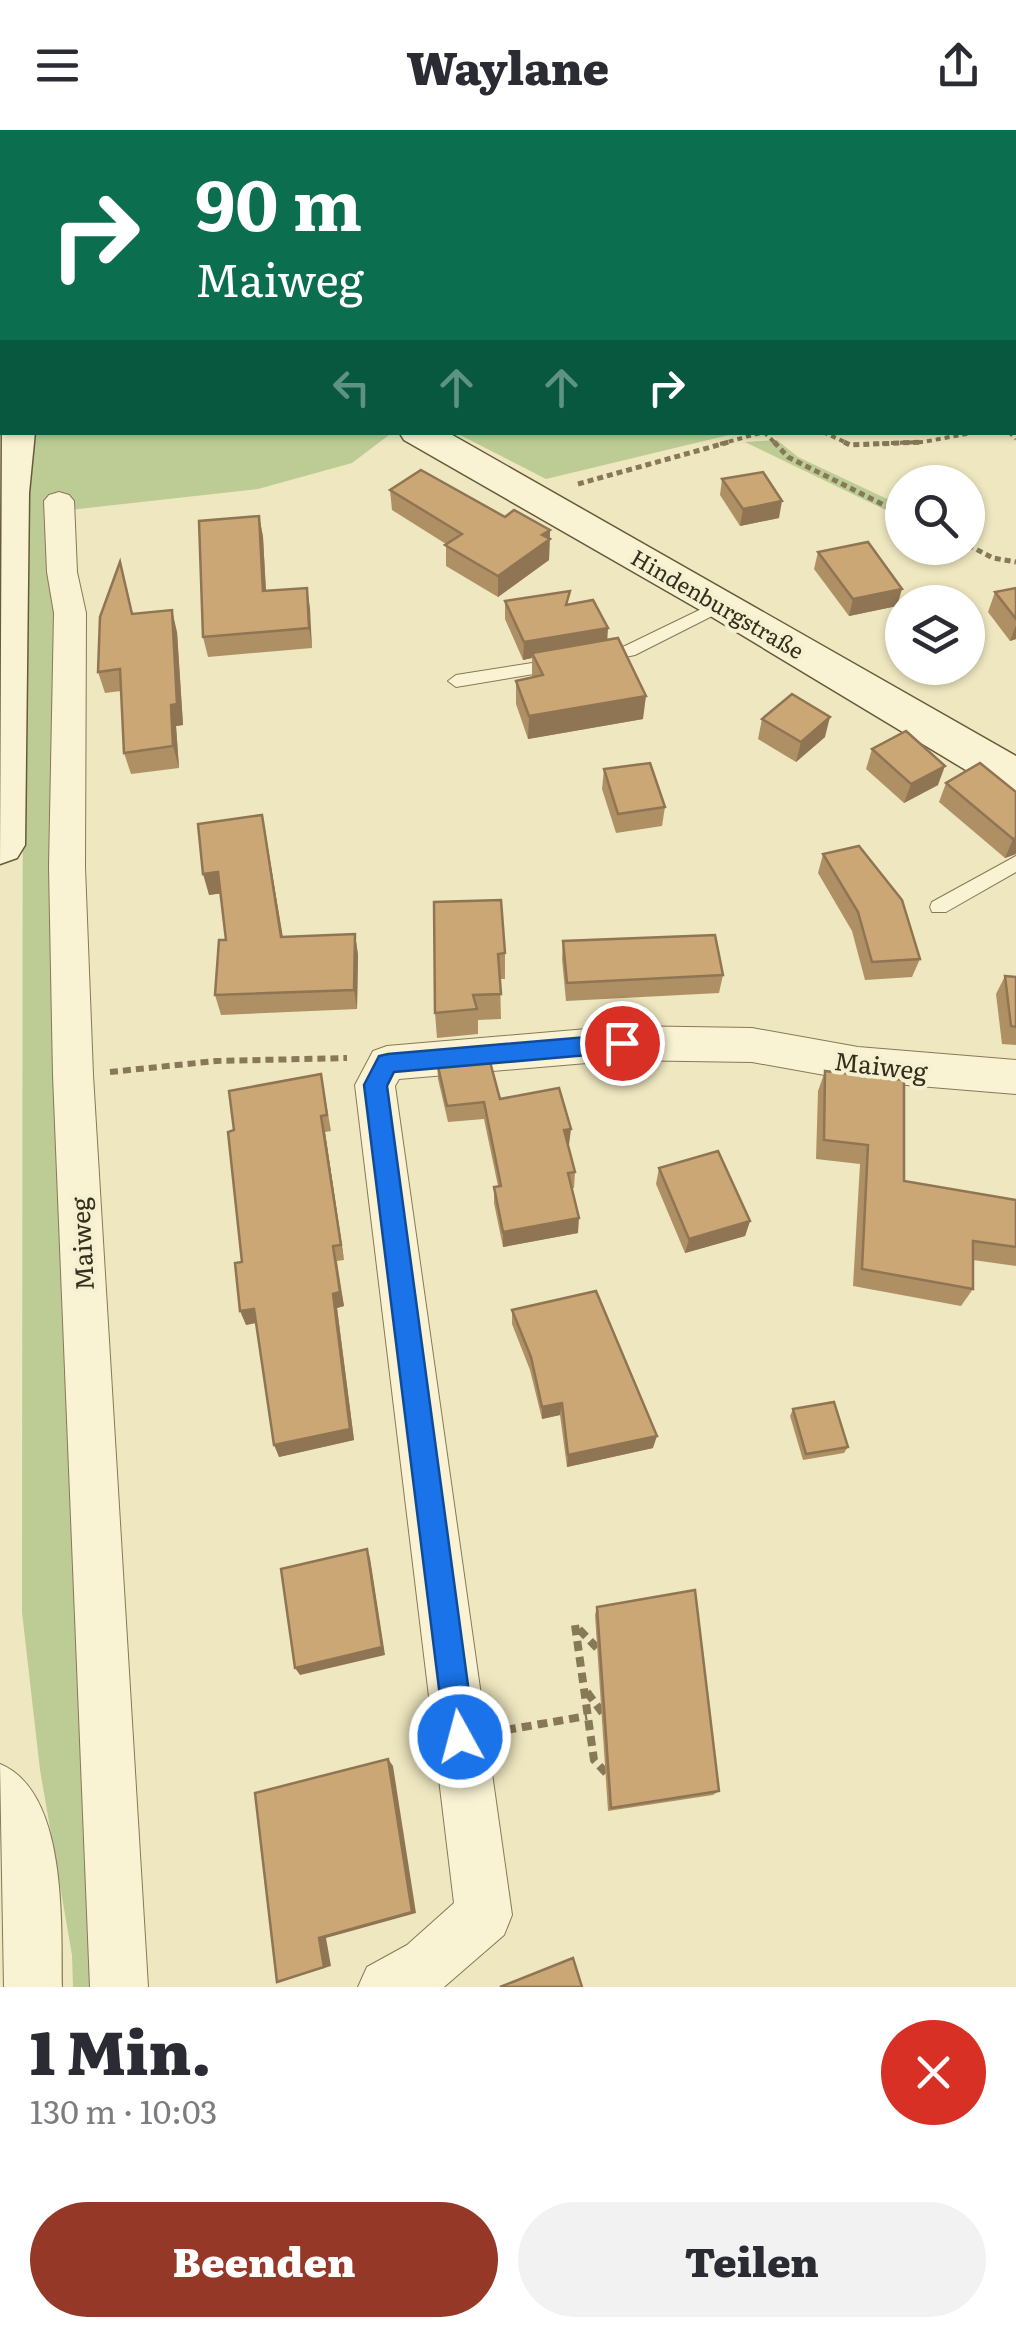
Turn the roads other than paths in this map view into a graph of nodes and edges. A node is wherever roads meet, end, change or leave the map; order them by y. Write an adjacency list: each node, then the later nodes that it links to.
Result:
1 (16, 435): 7 (main road)
2 (423, 435): 4 (main road, Hindenburgstraße)
3 (59, 501): 13 (street, Maiweg)
4 (722, 604): 5 (lane); 6 (main road, Hindenburgstraße)
5 (456, 681)
6 (1016, 778)
7 (0, 845)
8 (1016, 863): 9 (lane)
9 (940, 908)
10 (1016, 1077): 14 (street, Maiweg)
11 (0, 1791): 12 (street)
12 (33, 1987)
13 (119, 1987)
14 (387, 1987)

